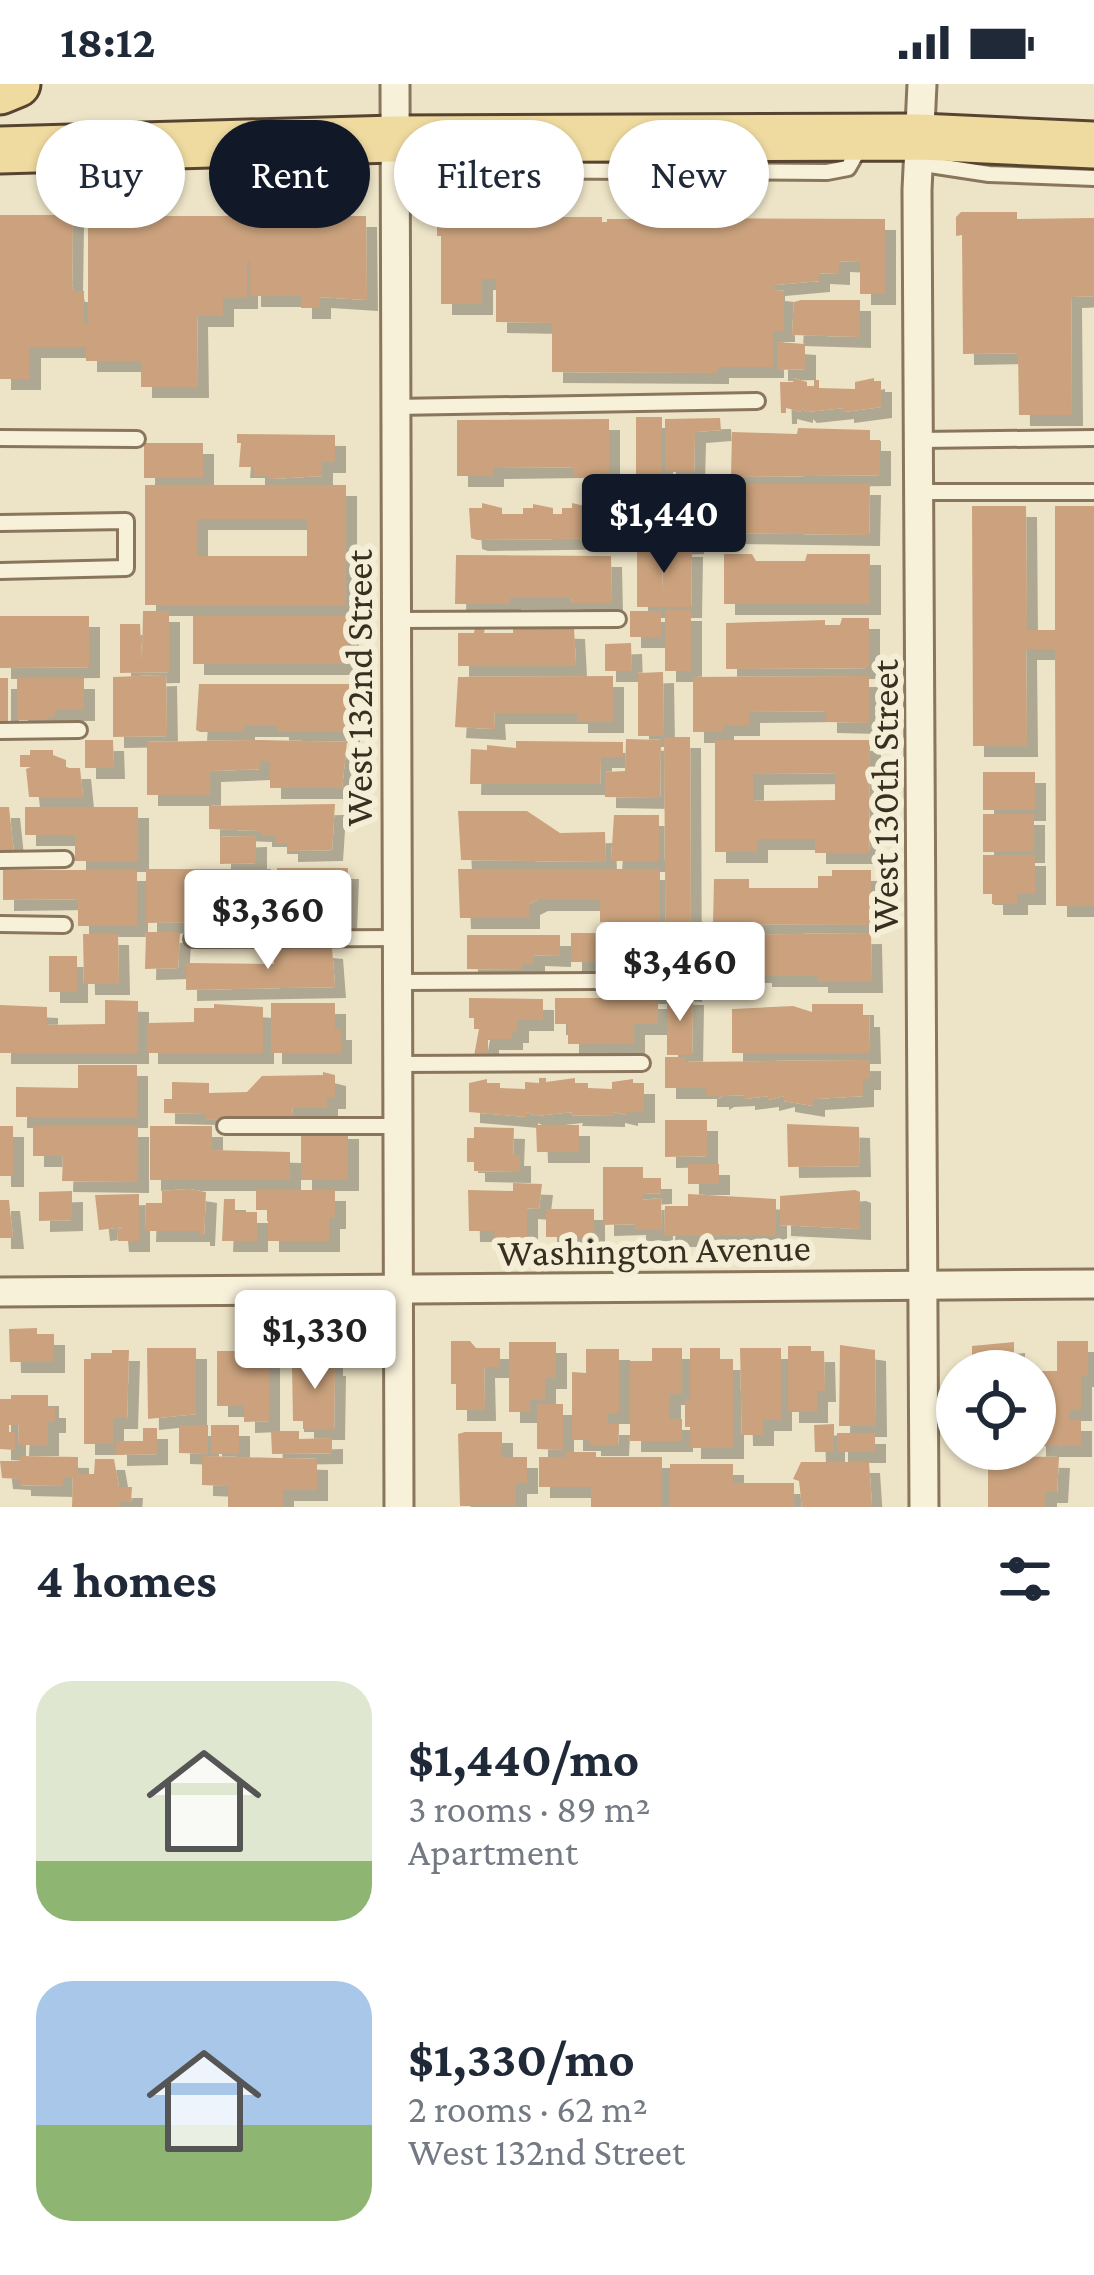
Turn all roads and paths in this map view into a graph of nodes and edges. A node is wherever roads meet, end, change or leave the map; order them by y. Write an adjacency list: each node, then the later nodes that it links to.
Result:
1 (16, 84): 4 (main road)
2 (395, 84): 5 (street, West 132nd Street)
3 (922, 84): 10 (street, West 130th Street)
4 (0, 91)
5 (394, 120)
6 (394, 139): 9 (main road)
7 (584, 139): 10 (main road)
8 (1094, 145): 10 (main road)
9 (0, 150)
10 (919, 150): 11 (lane); 18 (street, West 130th Street)
11 (1094, 178)
12 (394, 228): 14 (street, West 132nd Street)
13 (757, 401): 14 (lane)
14 (395, 407): 24 (street, West 132nd Street)
15 (0, 438): 17 (lane)
16 (1094, 438): 18 (lane)
17 (136, 439)
18 (920, 440): 19 (street, West 130th Street)
19 (921, 492): 20 (lane); 39 (street, West 130th Street)
20 (1094, 492)
21 (0, 524): 22 (lane)
22 (0, 571)
23 (618, 619): 24 (lane)
24 (396, 620): 31 (street, West 132nd Street)
25 (0, 730): 26 (lane)
26 (79, 730)
27 (65, 859): 28 (lane)
28 (0, 860)
29 (0, 924): 30 (lane)
30 (64, 925)
31 (398, 938): 32 (lane); 34 (street, West 132nd Street)
32 (191, 939)
33 (597, 981): 34 (lane)
34 (398, 982): 35 (street, West 132nd Street)
35 (399, 1064): 36 (lane); 38 (street, West 132nd Street)
36 (642, 1064)
37 (225, 1126): 38 (lane)
38 (399, 1126): 42 (street, West 132nd Street)
39 (925, 1284): 40 (street, Washington Avenue); 42 (street, Washington Avenue); 44 (street, West 130th Street)
40 (1094, 1284)
41 (0, 1292): 42 (street, Washington Avenue)
42 (399, 1292): 43 (street, West 132nd Street)
43 (399, 1507)
44 (924, 1507)

